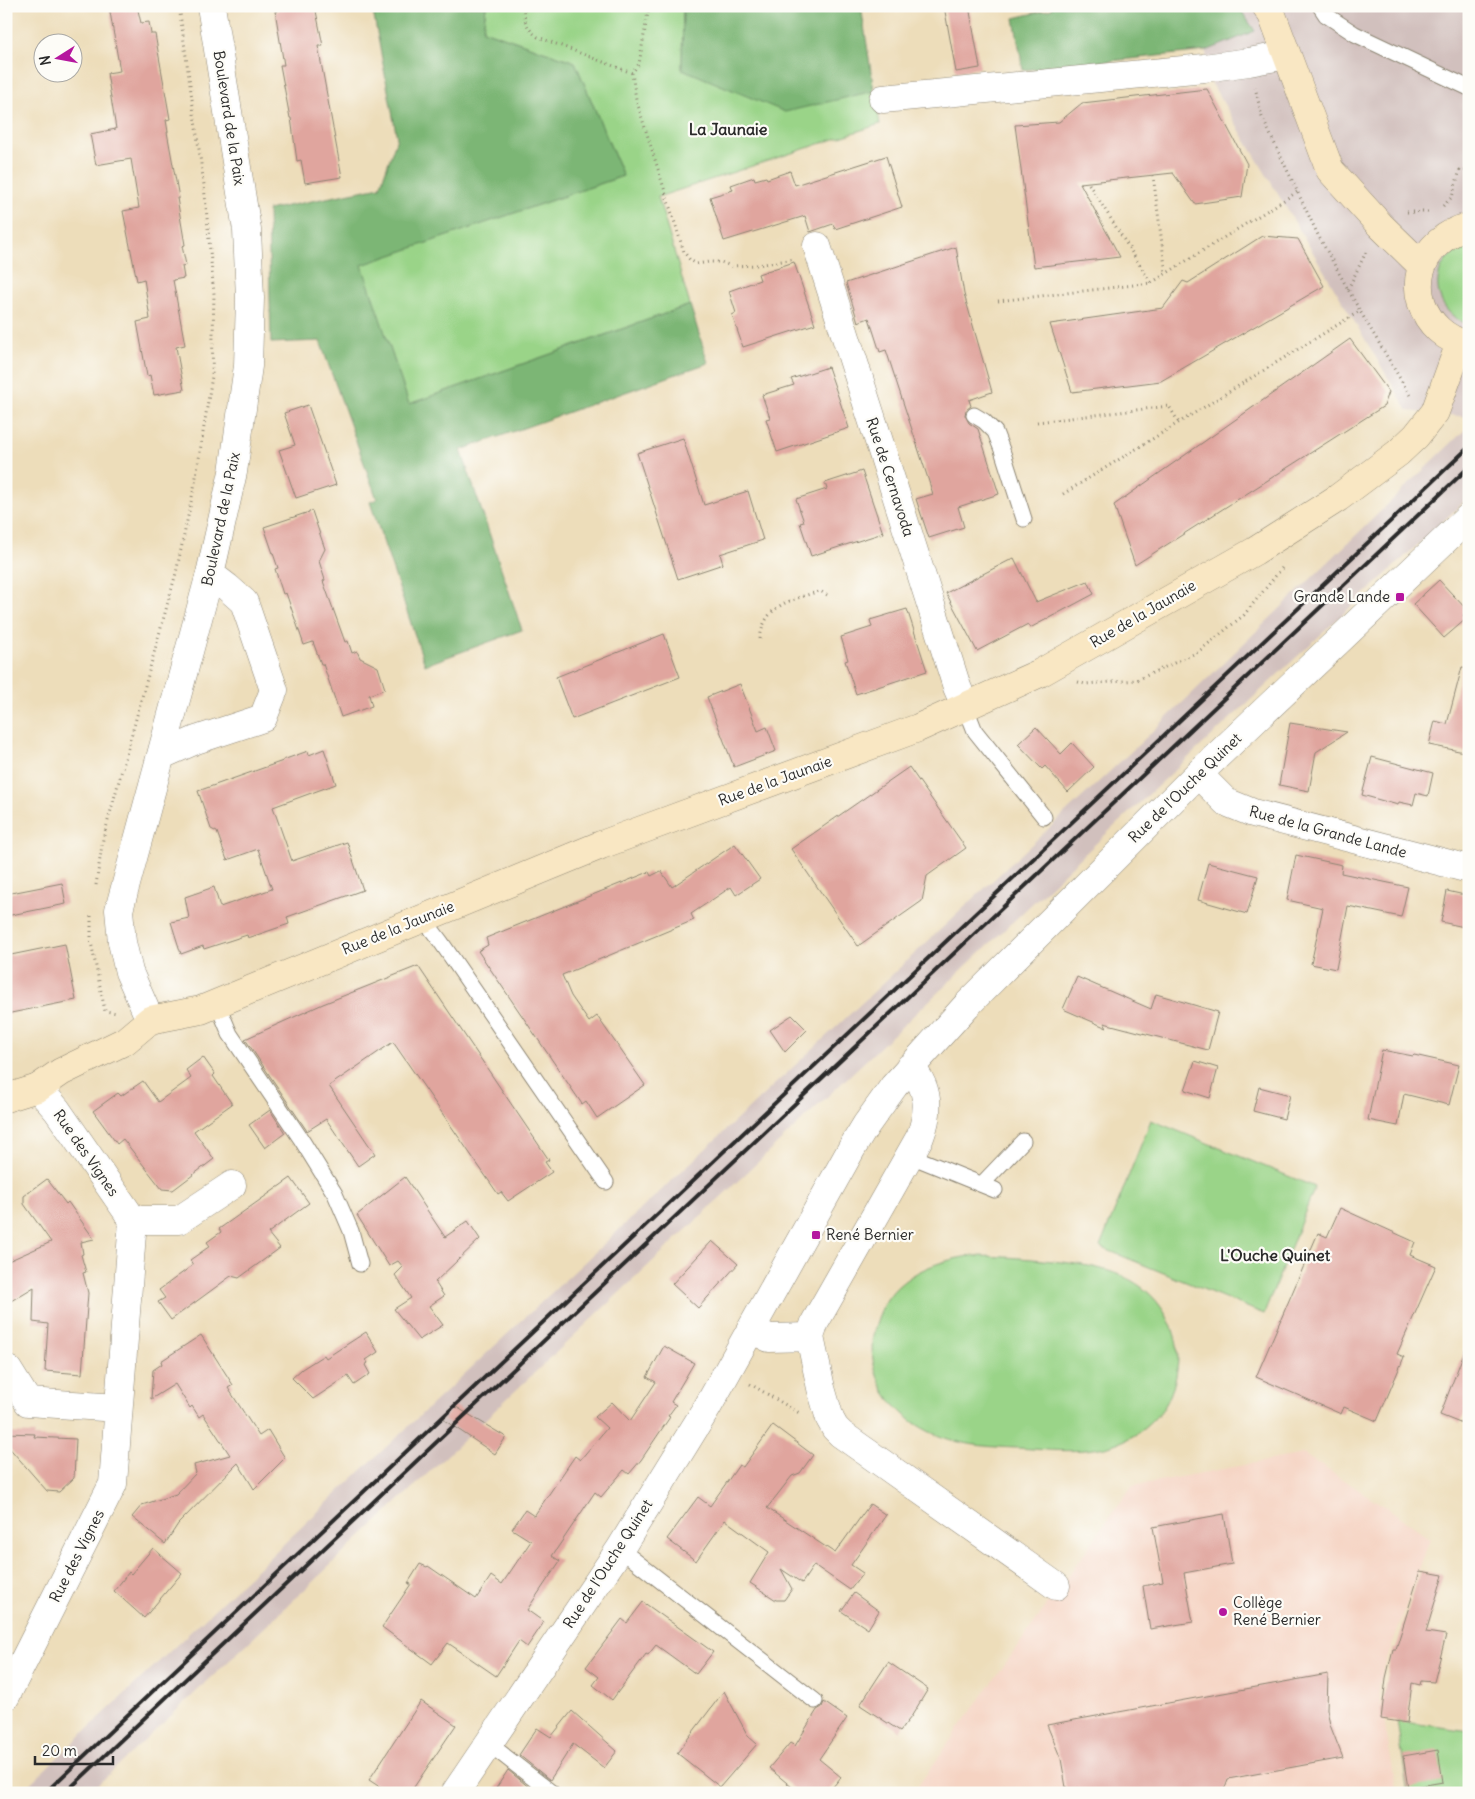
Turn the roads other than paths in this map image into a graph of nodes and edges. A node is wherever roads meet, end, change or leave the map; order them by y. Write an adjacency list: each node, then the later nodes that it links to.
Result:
1 (211, 6): 14 (street, Boulevard de la Paix)
2 (1266, 6): 4 (street)
3 (1320, 6): 5 (lane)
4 (1286, 55): 6 (street); 9 (street)
5 (1469, 88)
6 (883, 100)
7 (1469, 227): 9 (street)
8 (818, 249): 15 (street, Rue de Cernavoda)
9 (1422, 266): 10 (street)
10 (1464, 344): 15 (street, Rue de la Jaunaie)
11 (974, 415): 13 (lane)
12 (1469, 517): 17 (street, Rue de l'Ouche Quinet)
13 (1024, 519)
14 (210, 574): 16 (street, Boulevard de la Paix); 16 (street)
15 (966, 708): 18 (lane); 20 (street, Rue de la Jaunaie)
16 (162, 754): 22 (street, Boulevard de la Paix)
17 (1198, 774): 19 (street, Rue de la Grande Lande); 23 (street, Rue de l'Ouche Quinet)
18 (1044, 817)
19 (1469, 869)
20 (423, 918): 21 (street, Rue de la Jaunaie); 28 (lane)
21 (217, 1003): 22 (street, Rue de la Jaunaie); 31 (lane)
22 (150, 1020): 24 (street, Rue de la Jaunaie)
23 (910, 1068): 27 (street); 32 (street, Rue de l'Ouche Quinet)
24 (38, 1088): 25 (street, Rue de la Jaunaie); 30 (street, Rue des Vignes)
25 (6, 1098)
26 (1022, 1141): 27 (lane)
27 (911, 1156): 33 (street)
28 (606, 1182)
29 (232, 1185): 30 (street)
30 (133, 1220): 35 (street, Rue des Vignes)
31 (360, 1264)
32 (751, 1329): 33 (street); 36 (street, Rue de l'Ouche Quinet)
33 (810, 1337): 37 (street)
34 (8, 1370): 35 (street)
35 (118, 1408): 38 (street, Rue des Vignes)
36 (620, 1549): 39 (lane); 40 (street, Rue de l'Ouche Quinet)
37 (1056, 1586)
38 (6, 1696)
39 (815, 1702)
40 (488, 1743): 41 (street, Rue de l'Ouche Quinet); 42 (lane)
41 (455, 1793)
42 (552, 1793)

